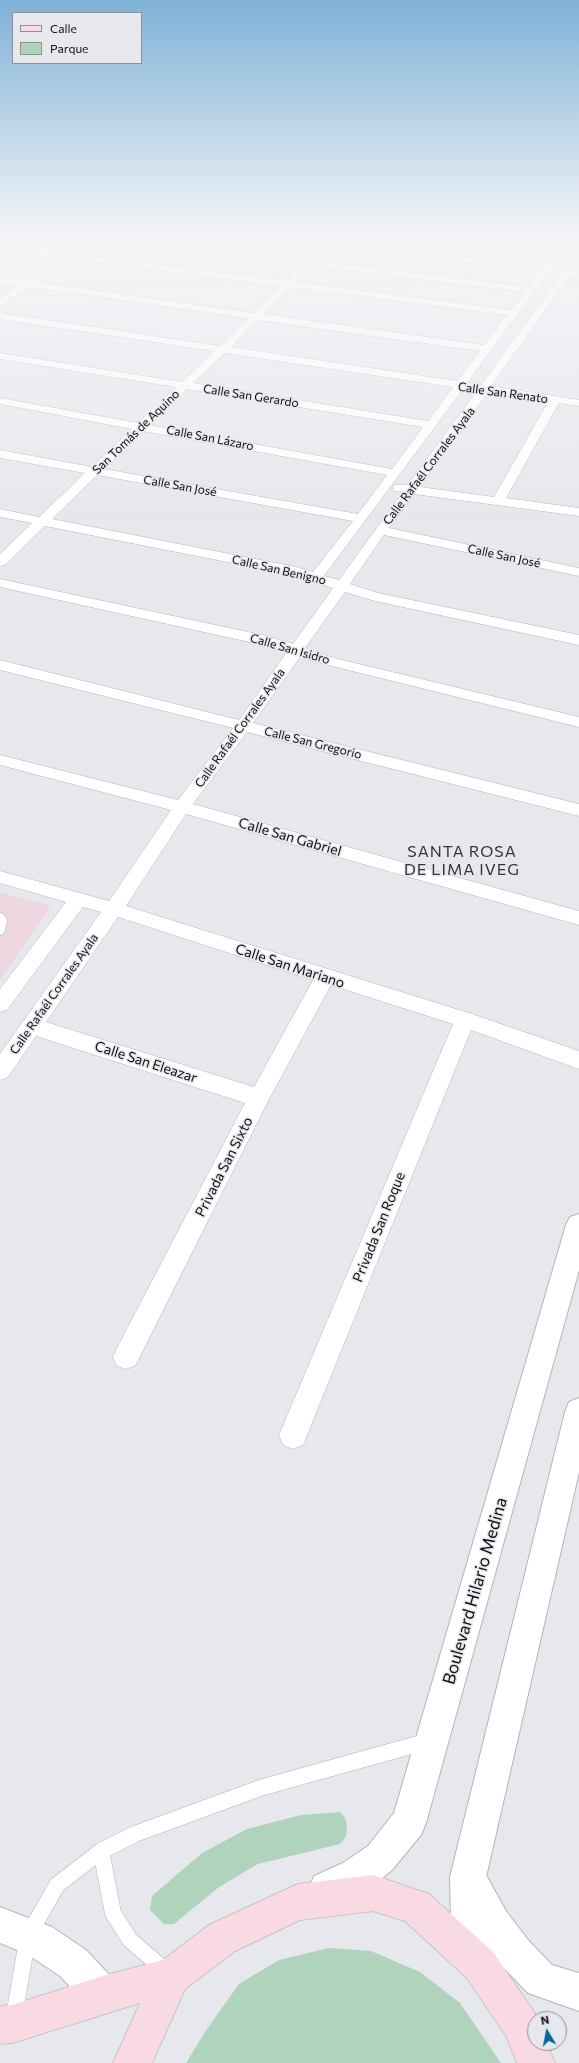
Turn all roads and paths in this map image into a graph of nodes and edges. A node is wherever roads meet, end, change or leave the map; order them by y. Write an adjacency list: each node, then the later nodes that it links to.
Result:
1 (90, 329): 6 (street, Calle San Renato)
2 (242, 329): 6 (street, San Tomás de Aquino)
3 (348, 329): 7 (street)
4 (502, 329): 7 (street, Calle Rafaél Corrales Ayala)
5 (526, 329): 11 (street, Calle Rafaél Corrales Ayala)
6 (223, 349): 9 (street, San Tomás de Aquino); 10 (street, Calle San Renato)
7 (487, 349): 10 (street, Calle Rafaél Corrales Ayala)
8 (0, 356): 9 (street, Calle San Gerardo)
9 (184, 386): 15 (street, Calle San Gerardo); 16 (street, San Tomás de Aquino)
10 (460, 386): 11 (street, Calle San Renato); 15 (street, Calle Rafaél Corrales Ayala)
11 (485, 390): 12 (street, Calle San Renato); 21 (street, Calle Rafaél Corrales Ayala)
12 (555, 400): 14 (street, Calle San Renato); 22 (street)
13 (0, 401): 16 (street, Calle San Lázaro)
14 (579, 403)
15 (431, 425): 19 (street, Calle Rafaél Corrales Ayala)
16 (141, 426): 18 (street, San Tomás de Aquino); 19 (street, Calle San Lázaro)
17 (0, 454): 18 (street, Calle San José)
18 (95, 471): 25 (street, Calle San José); 26 (street, San Tomás de Aquino)
19 (395, 473): 20 (street, Calle Rafaél Corrales Ayala)
20 (386, 486): 21 (street); 25 (street, Calle Rafaél Corrales Ayala)
21 (411, 490): 22 (street); 27 (street, Calle Rafaél Corrales Ayala)
22 (498, 502): 23 (street)
23 (579, 512)
24 (0, 513): 26 (street, Calle San Benigno)
25 (360, 518): 30 (street, Calle Rafaél Corrales Ayala)
26 (42, 521): 28 (street, San Tomás de Aquino); 30 (street, Calle San Benigno)
27 (381, 530): 29 (street, Calle San José); 32 (street, Calle Rafaél Corrales Ayala)
28 (0, 562)
29 (579, 572)
30 (316, 576): 32 (street, Calle San Benigno)
31 (0, 582): 34 (street, Calle San Isidro)
32 (342, 587): 33 (street, Calle San Benigno); 34 (street, Calle Rafaél Corrales Ayala)
33 (579, 640)
34 (296, 651): 36 (street, Calle San Isidro); 37 (street, Calle Rafaél Corrales Ayala)
35 (0, 665): 37 (street, Calle San Gregorio)
36 (579, 722)
37 (244, 725): 39 (street, Calle Rafaél Corrales Ayala); 40 (street, Calle San Gregorio)
38 (0, 760): 39 (street, Calle San Gabriel)
39 (182, 807): 43 (street, Calle Rafaél Corrales Ayala); 45 (street, Calle San Gabriel)
40 (579, 810)
41 (0, 877): 42 (street, Calle San Mariano)
42 (78, 900): 43 (street, Calle San Mariano); 48 (street)
43 (114, 909): 47 (street, Calle San Mariano); 50 (street, Calle Rafaél Corrales Ayala)
44 (0, 918): 46 (lane)
45 (579, 918)
46 (0, 930)
47 (325, 978): 49 (street, Calle San Mariano); 53 (street, Privada San Sixto)
48 (0, 1004)
49 (465, 1020): 51 (street, Calle San Mariano); 57 (street, Privada San Roque)
50 (32, 1026): 52 (street, Calle Rafaél Corrales Ayala); 53 (street, Calle San Eleazar)
51 (579, 1060)
52 (0, 1071)
53 (259, 1098): 55 (street, Privada San Sixto)
54 (579, 1225): 58 (main road, Boulevard Hilario Medina)
55 (126, 1357)
56 (579, 1412): 60 (main road)
57 (293, 1435)
58 (433, 1740): 59 (lane); 61 (main road, Boulevard Hilario Medina)
59 (101, 1851): 62 (lane); 63 (lane)
60 (468, 1877): 64 (main road); 65 (main road)
61 (298, 1902): 63 (main road); 65 (main road)
62 (14, 1931): 66 (main road); 67 (lane)
63 (172, 1976): 66 (main road); 68 (main road)
64 (579, 1992)
65 (500, 1993): 69 (main road)
66 (103, 1995): 67 (main road)
67 (6, 2025)
68 (132, 2063)
69 (536, 2063)

